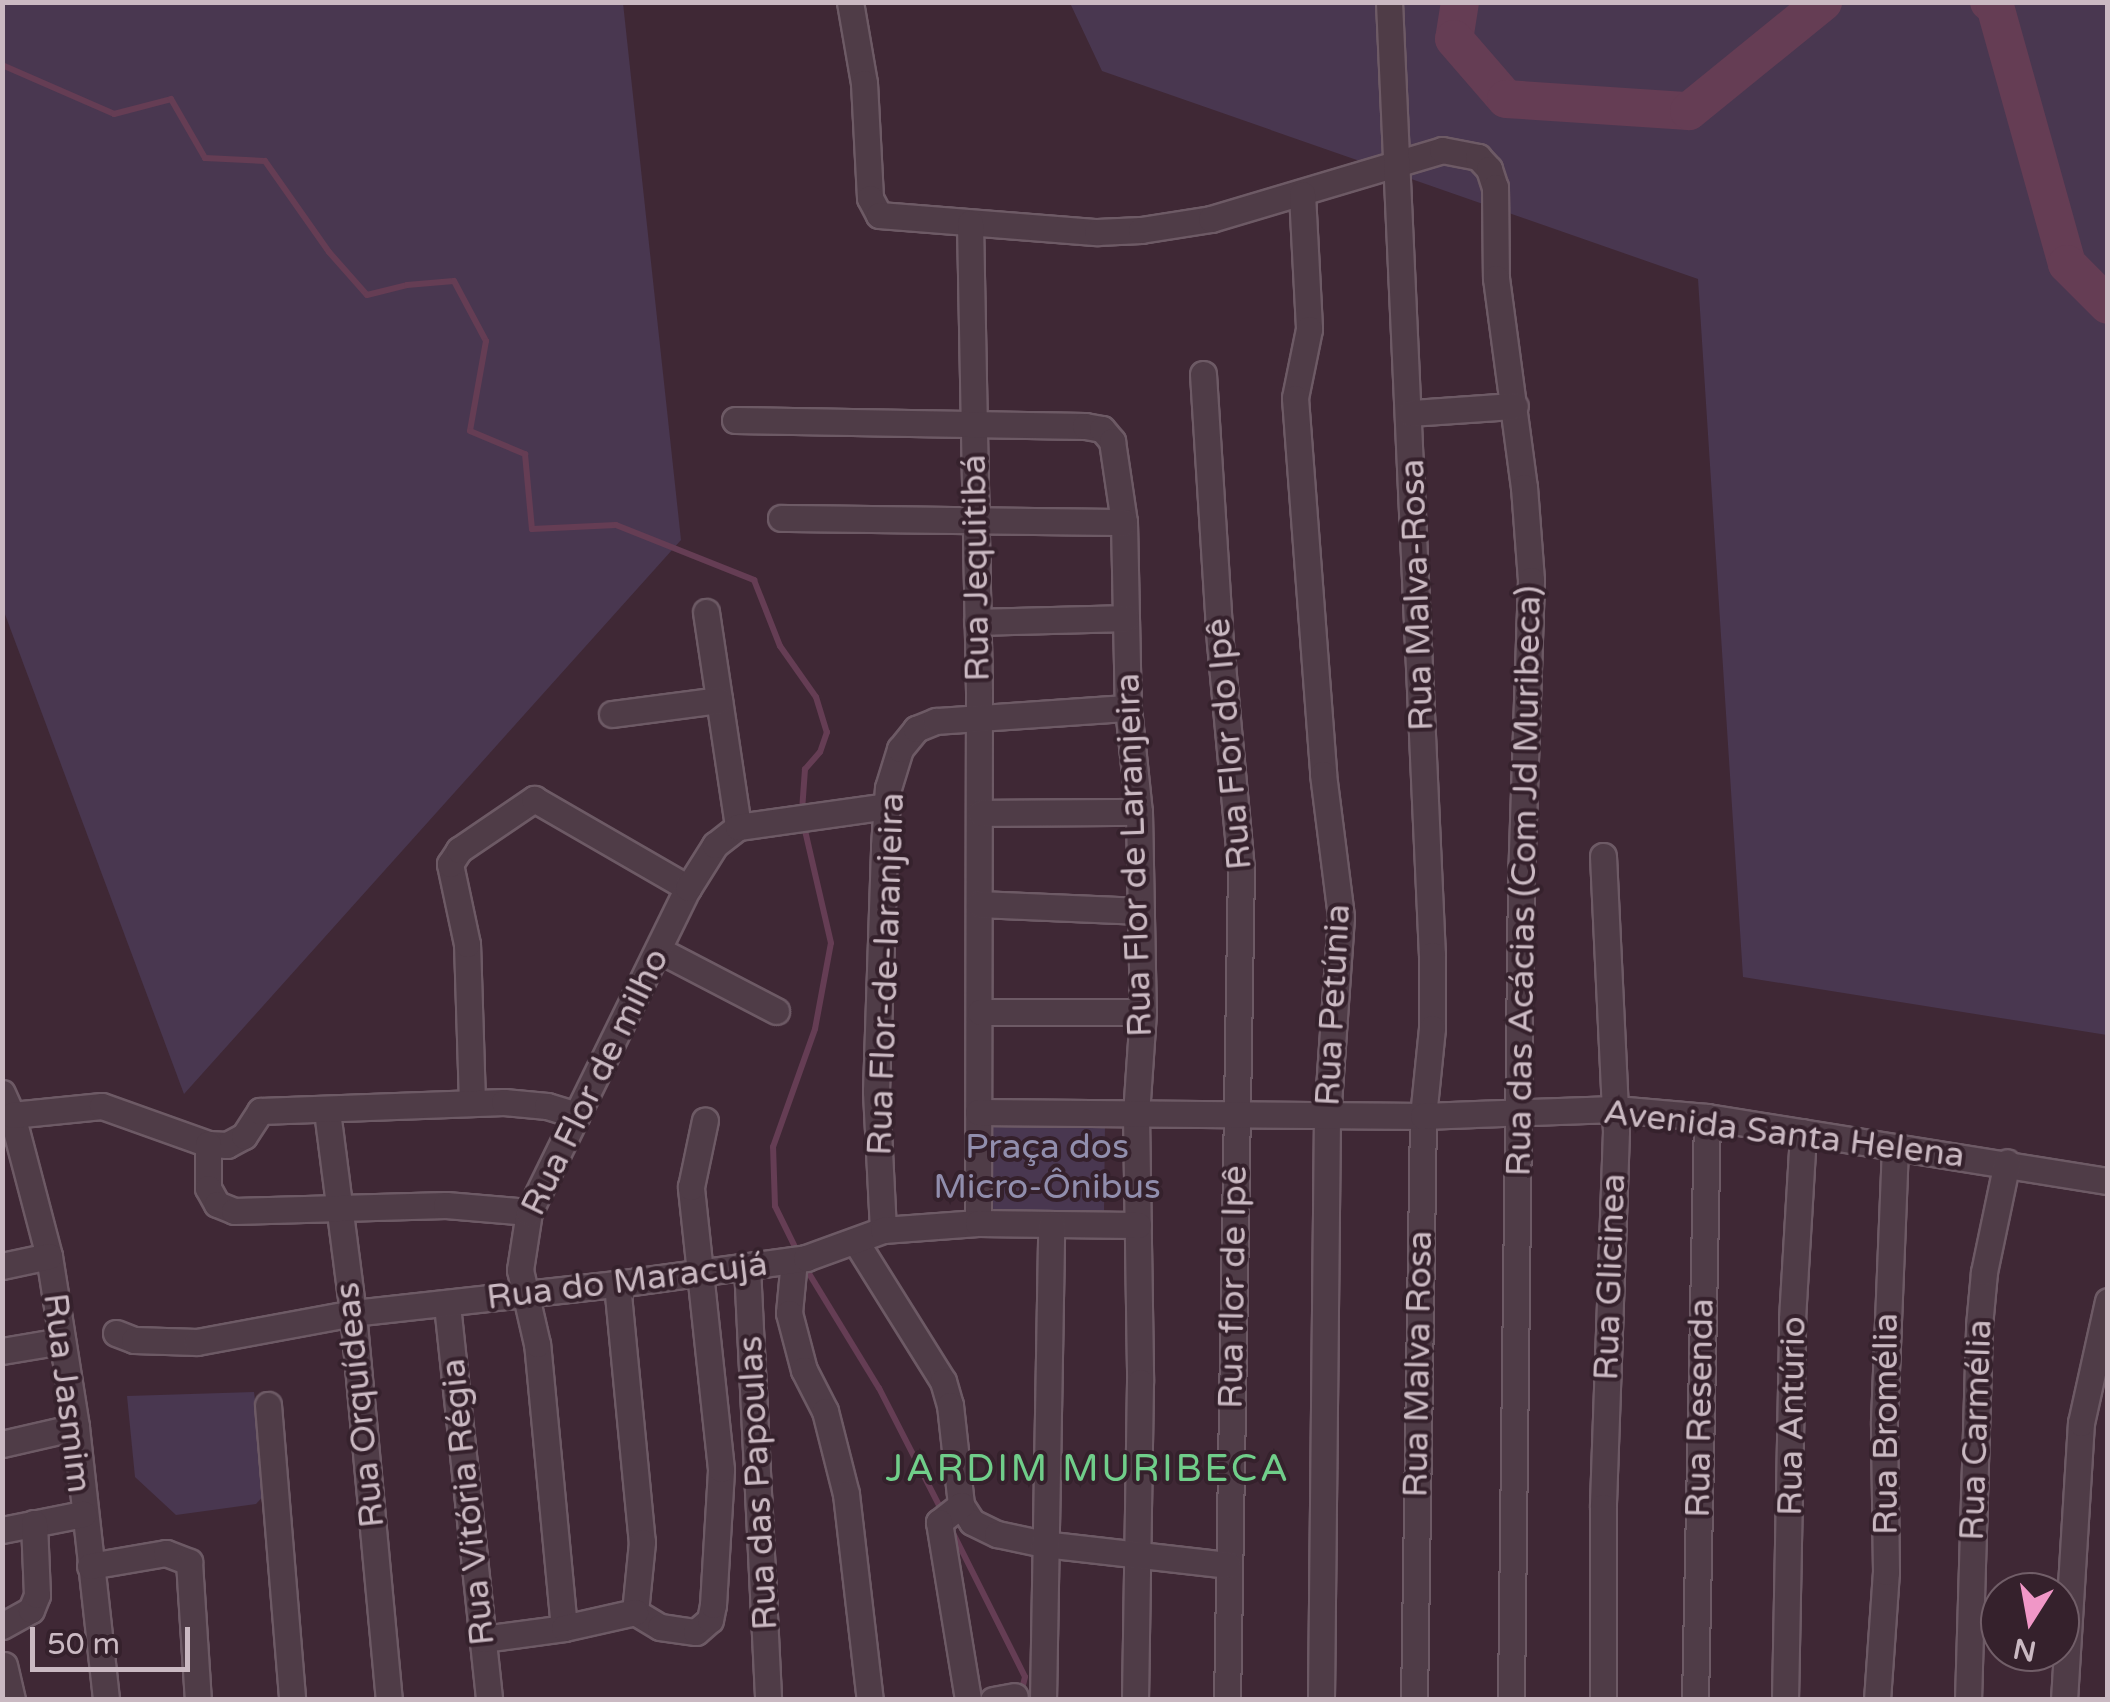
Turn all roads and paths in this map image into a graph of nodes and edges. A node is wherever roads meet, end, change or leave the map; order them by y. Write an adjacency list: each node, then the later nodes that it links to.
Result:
1 (850, 2): 5 (street)
2 (1389, 2): 3 (street, Rua Malva-Rosa)
3 (1394, 162): 4 (street); 7 (street, Rua das Acácias (Com Jd Muribeca)); 8 (street, Rua Malva-Rosa)
4 (1302, 194): 5 (street); 43 (street, Rua Petúnia)
5 (970, 223): 10 (street, Rua Jequitibá)
6 (1203, 374): 42 (street, Rua Flor do Ipê)
7 (1515, 406): 8 (street); 39 (street, Rua das Acácias (Com Jd Muribeca))
8 (1410, 413): 33 (street, Rua Malva-Rosa)
9 (735, 420): 10 (street)
10 (972, 422): 12 (street, Rua Jequitibá); 13 (street, Rua Flor de Laranjeira)
11 (781, 518): 12 (street)
12 (973, 518): 13 (street); 16 (street, Rua Jequitibá)
13 (1124, 522): 15 (street, Rua Flor de Laranjeira)
14 (706, 612): 17 (street)
15 (1126, 618): 16 (street); 18 (street, Rua Flor de Laranjeira)
16 (977, 622): 20 (street, Rua Jequitibá)
17 (719, 700): 19 (street); 24 (street)
18 (1128, 708): 20 (street, Rua Flor-de-laranjeira); 22 (street, Rua Flor de Laranjeira)
19 (612, 714)
20 (979, 715): 21 (street, Rua Flor-de-laranjeira); 23 (street, Rua Jequitibá)
21 (887, 806): 24 (street); 58 (street, Rua Flor-de-laranjeira)
22 (1139, 812): 23 (street); 28 (street, Rua Flor de Laranjeira)
23 (980, 813): 27 (street, Rua Jequitibá)
24 (738, 827): 26 (street, Rua Flor de milho)
25 (1603, 856): 36 (street, Rua Glicinea)
26 (688, 888): 29 (street, Rua Flor de milho); 34 (street)
27 (979, 904): 28 (street); 31 (street, Rua Jequitibá)
28 (1141, 911): 32 (street, Rua Flor de Laranjeira)
29 (659, 950): 30 (street, Rua Flor de milho); 40 (street, Rua Flor de milho)
30 (776, 1011)
31 (980, 1012): 32 (street); 38 (street, Rua Jequitibá)
32 (1143, 1012): 41 (street, Rua Flor de Laranjeira)
33 (1432, 1028): 44 (street, Rua Malva Rosa)
34 (472, 1102): 37 (street); 40 (street)
35 (7, 1104): 48 (street); 51 (street, Rua Jasmim)
36 (1614, 1109): 39 (street, Avenida Santa Helena); 45 (street, Avenida Santa Helena); 104 (street, Rua Glicinea)
37 (328, 1111): 48 (street); 53 (street, Rua Orquídeas)
38 (978, 1112): 41 (street, Avenida Santa Helena); 55 (street, Rua Jequitibá)
39 (1519, 1112): 44 (street, Avenida Santa Helena); 103 (street, Rua das Acácias (Com Jd Muribeca))
40 (577, 1114): 54 (street, Rua Flor de milho)
41 (1136, 1115): 42 (street, Avenida Santa Helena); 57 (street, Rua Flor de Laranjeira)
42 (1236, 1115): 43 (street, Avenida Santa Helena); 82 (street, Rua flor de Ipê)
43 (1327, 1116): 44 (street, Avenida Santa Helena); 101 (street, Rua Petúnia)
44 (1424, 1116): 102 (street, Rua Malva Rosa)
45 (1707, 1117): 47 (street, Avenida Santa Helena); 105 (street, Rua Resenda)
46 (704, 1120): 64 (street)
47 (1803, 1132): 49 (street, Avenida Santa Helena); 106 (street, Rua Antúrio)
48 (208, 1144): 53 (street)
49 (1895, 1148): 50 (street, Avenida Santa Helena); 107 (street, Rua Bromélia)
50 (2007, 1162): 52 (street, Avenida Santa Helena); 108 (street, Rua Carmélia)
51 (15, 1172): 60 (street, Rua Jasmim)
52 (2108, 1182)
53 (337, 1211): 54 (street); 69 (street, Rua Orquídeas)
54 (529, 1212): 66 (street, Rua Flor de milho)
55 (978, 1223): 56 (street, Rua do Maracujá); 58 (street, Rua do Maracujá)
56 (1051, 1224): 57 (street, Rua do Maracujá); 80 (street)
57 (1138, 1224): 81 (street, Rua Flor de Laranjeira)
58 (883, 1230): 59 (street, Rua do Maracujá)
59 (856, 1242): 61 (street, Rua do Maracujá); 76 (street)
60 (49, 1256): 62 (street); 71 (street, Rua Jasmim)
61 (800, 1259): 63 (street, Rua do Maracujá); 96 (street)
62 (2, 1266)
63 (747, 1266): 64 (street, Rua do Maracujá); 95 (street, Rua das Papoulas)
64 (701, 1273): 65 (street, Rua do Maracujá); 84 (street)
65 (617, 1284): 66 (street, Rua do Maracujá); 84 (street)
66 (526, 1295): 68 (street, Rua do Maracujá); 86 (street, Rua Flor de milho)
67 (2108, 1301): 109 (street)
68 (448, 1305): 69 (street, Rua do Maracujá); 87 (street, Rua Vitória Régia)
69 (352, 1313): 70 (street, Rua do Maracujá); 93 (street, Rua Orquídeas)
70 (116, 1333)
71 (62, 1340): 72 (street); 74 (street, Rua Jasmim)
72 (2, 1351)
73 (268, 1405): 92 (street)
74 (76, 1427): 75 (street); 77 (street, Rua Jasmim)
75 (2, 1444)
76 (962, 1505): 80 (street); 97 (street)
77 (83, 1514): 78 (street); 83 (street, Rua Jasmim)
78 (34, 1522): 79 (street); 85 (street)
79 (2, 1530)
80 (1044, 1544): 81 (street); 98 (street)
81 (1134, 1556): 82 (street); 99 (street, Rua Flor de Laranjeira)
82 (1228, 1565): 100 (street, Rua flor de Ipê)
83 (90, 1566): 90 (street, Rua Jasmim); 91 (street)
84 (635, 1612): 86 (street)
85 (2, 1626)
86 (564, 1628): 87 (street)
87 (483, 1638): 94 (street, Rua Vitória Régia)
88 (4, 1665): 89 (street)
89 (12, 1700)
90 (106, 1700)
91 (198, 1700)
92 (292, 1700)
93 (389, 1700)
94 (488, 1700)
95 (768, 1700)
96 (870, 1700)
97 (968, 1700)
98 (1043, 1700)
99 (1134, 1700)
100 (1227, 1700)
101 (1321, 1700)
102 (1414, 1700)
103 (1511, 1700)
104 (1603, 1700)
105 (1695, 1700)
106 (1785, 1700)
107 (1877, 1700)
108 (1968, 1700)
109 (2064, 1700)

